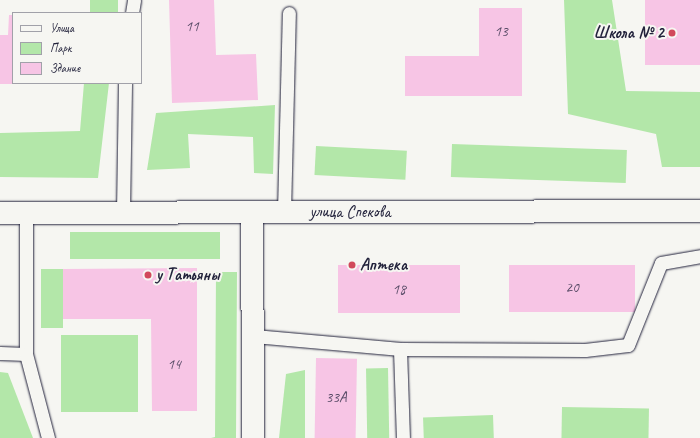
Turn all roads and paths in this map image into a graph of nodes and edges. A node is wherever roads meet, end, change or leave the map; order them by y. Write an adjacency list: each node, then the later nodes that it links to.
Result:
1 (134, 0): 2 (lane)
2 (132, 12)
3 (289, 13): 8 (lane)
4 (125, 84): 6 (lane)
5 (700, 211): 8 (main road, улица Спекова)
6 (123, 212): 7 (main road, улица Спекова); 10 (main road, улица Спекова)
7 (252, 212): 8 (main road, улица Спекова); 12 (main road)
8 (284, 212)
9 (0, 213): 10 (main road, улица Спекова)
10 (26, 213): 15 (lane)
11 (700, 256): 13 (lane)
12 (254, 336): 13 (lane); 17 (main road)
13 (400, 349): 18 (lane)
14 (0, 353): 15 (lane)
15 (26, 354): 16 (lane)
16 (48, 438)
17 (253, 438)
18 (403, 438)

